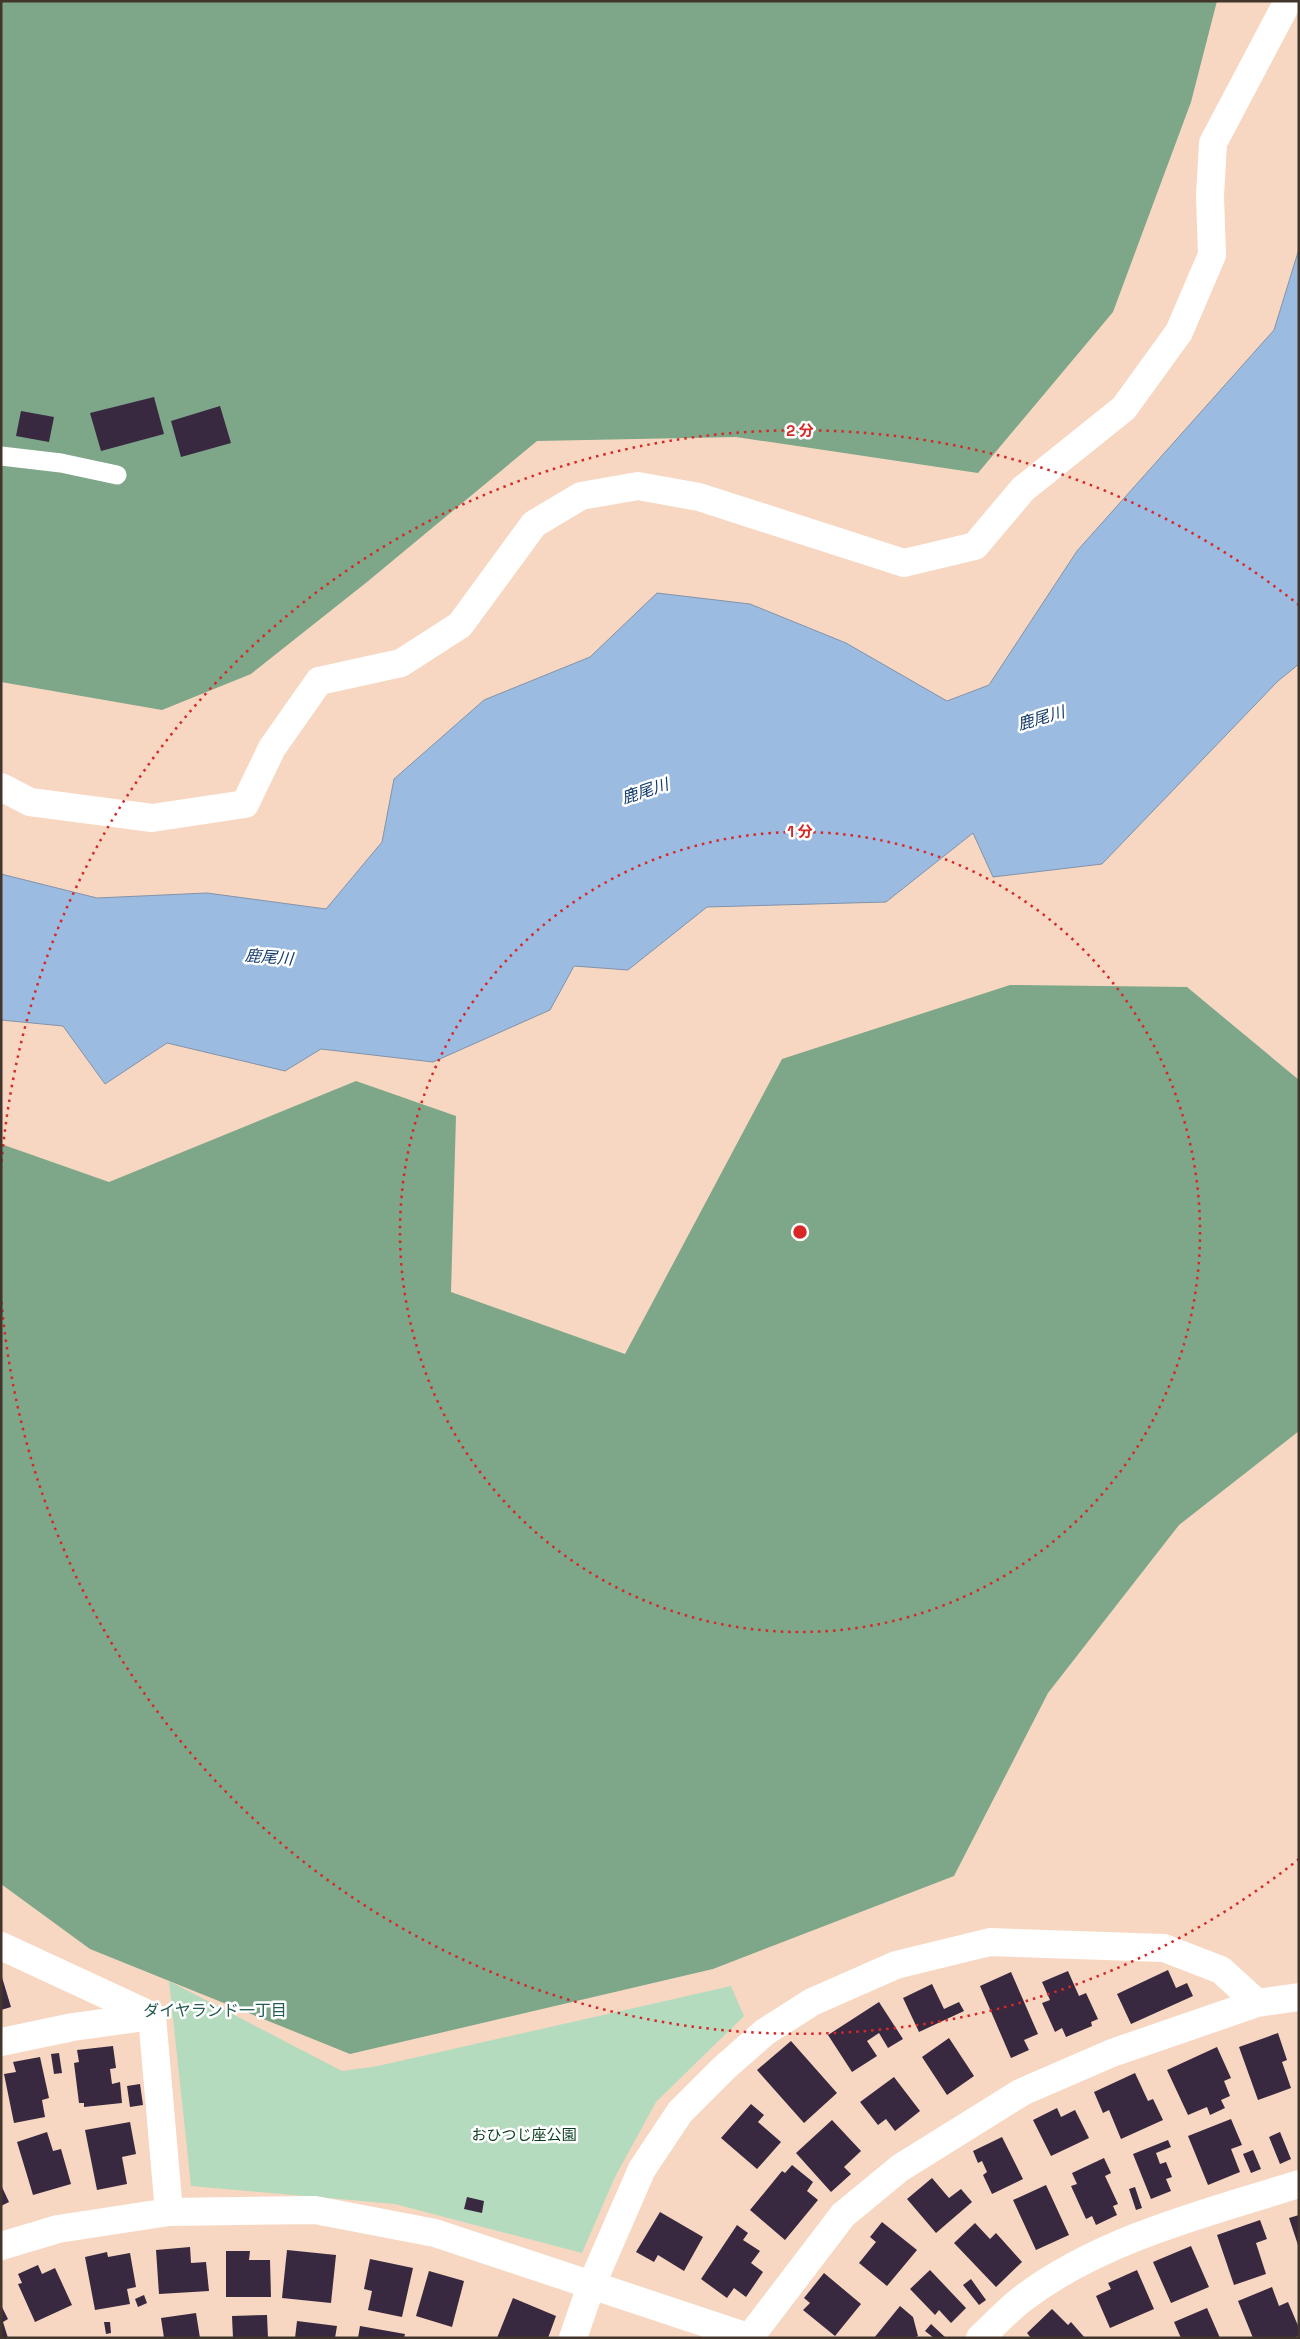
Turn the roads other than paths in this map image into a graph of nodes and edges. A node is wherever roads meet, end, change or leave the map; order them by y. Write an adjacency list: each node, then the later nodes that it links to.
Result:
1 (1288, 1): 4 (street)
2 (1, 456): 3 (lane)
3 (117, 475)
4 (1, 787)
5 (1, 1946): 8 (street)
6 (1299, 1997): 7 (street)
7 (1257, 2003): 13 (street); 15 (street)
8 (152, 2016): 9 (street); 11 (street)
9 (1, 2042)
10 (1299, 2184): 16 (street)
11 (169, 2212): 12 (street); 13 (street)
12 (1, 2246)
13 (591, 2286): 14 (street); 15 (street)
14 (573, 2338)
15 (750, 2338)
16 (980, 2338)

